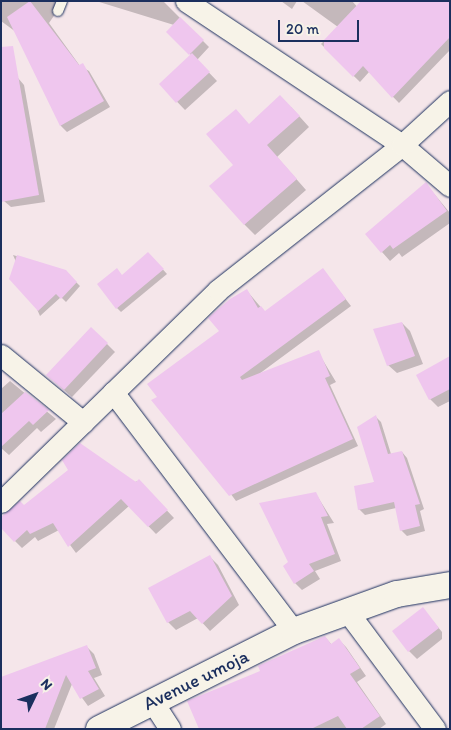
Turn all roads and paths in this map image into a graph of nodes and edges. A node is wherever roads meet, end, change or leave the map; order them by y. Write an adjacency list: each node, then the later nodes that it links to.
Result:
1 (186, 1): 3 (street)
2 (450, 101): 3 (street)
3 (402, 145): 4 (street); 6 (street)
4 (450, 186)
5 (1, 355): 7 (street)
6 (113, 392): 7 (street); 11 (street)
7 (83, 422): 8 (street)
8 (1, 502)
9 (450, 585): 10 (street, Avenue umoja)
10 (347, 611): 11 (street, Avenue umoja); 15 (street)
11 (294, 631): 12 (street, Avenue umoja)
12 (152, 701): 13 (street, Avenue umoja); 14 (street)
13 (99, 729)
14 (170, 729)
15 (435, 729)

